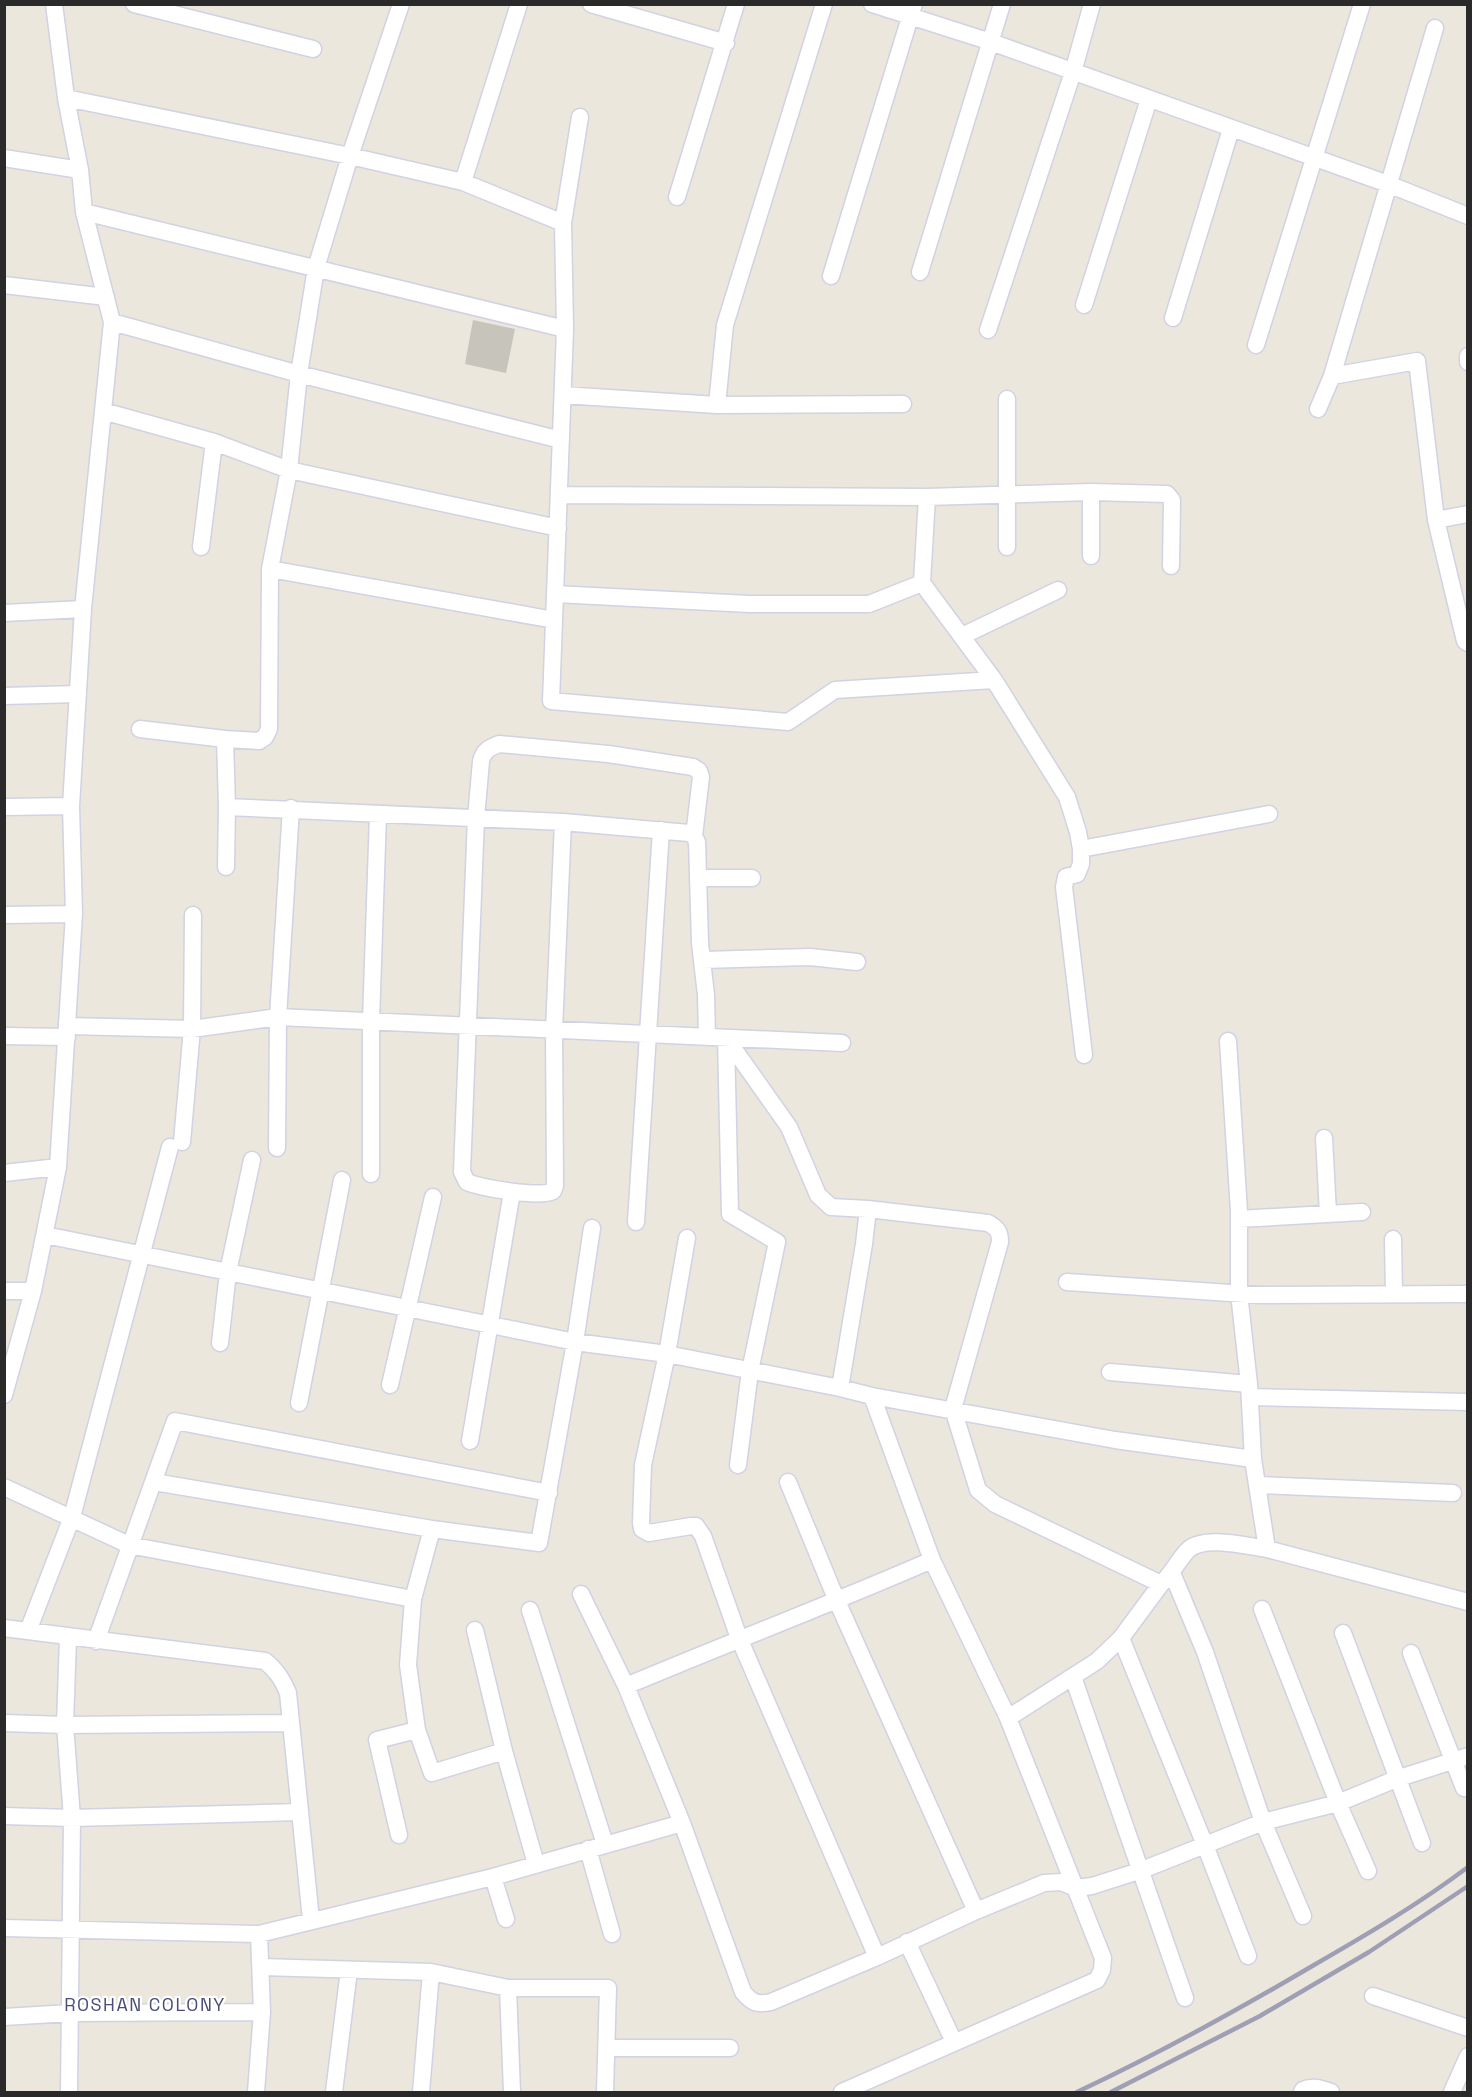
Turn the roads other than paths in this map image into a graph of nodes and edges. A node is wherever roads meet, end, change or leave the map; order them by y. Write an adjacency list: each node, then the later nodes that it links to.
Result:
1 (54, 4): 18 (street)
2 (134, 4): 16 (street)
3 (519, 4): 26 (street)
4 (591, 4): 15 (street)
5 (736, 4): 15 (street)
6 (824, 4): 48 (street)
7 (872, 4): 12 (street)
8 (1002, 4): 14 (street)
9 (1092, 4): 17 (street)
10 (1362, 4): 24 (street)
11 (397, 5): 22 (street)
12 (912, 10): 14 (street); 34 (street)
13 (1435, 28): 27 (street)
14 (991, 42): 17 (street); 33 (street)
15 (726, 43): 28 (street)
16 (313, 49)
17 (1073, 72): 19 (street); 41 (street)
18 (66, 98): 22 (street); 25 (street)
19 (1149, 99): 21 (street); 37 (street)
20 (580, 117): 31 (street)
21 (1231, 129): 24 (street); 38 (street)
22 (350, 156): 26 (street); 32 (street)
23 (4, 158): 25 (street)
24 (1313, 159): 27 (street); 42 (street)
25 (80, 170): 29 (street)
26 (463, 182): 31 (street)
27 (1388, 184): 30 (street); 44 (street)
28 (677, 196)
29 (84, 212): 32 (street); 36 (street)
30 (1467, 216)
31 (563, 224): 40 (street)
32 (316, 268): 40 (street); 43 (street)
33 (920, 272)
34 (831, 276)
35 (4, 285): 36 (street)
36 (106, 297): 39 (street)
37 (1084, 304)
38 (1173, 318)
39 (112, 322): 43 (street); 50 (street)
40 (565, 329): 45 (street)
41 (988, 330)
42 (1257, 345)
43 (299, 374): 51 (street); 53 (street)
44 (1332, 376): 49 (street); 59 (street)
45 (562, 395): 48 (street); 51 (street)
46 (1007, 399): 56 (street)
47 (903, 404): 48 (street)
48 (717, 405)
49 (1318, 409)
50 (103, 411): 52 (street); 69 (street)
51 (561, 440): 55 (street)
52 (214, 442): 53 (street); 61 (street)
53 (290, 470): 60 (street); 65 (street)
54 (1091, 492): 56 (street); 63 (street); 64 (street)
55 (559, 495): 57 (street); 60 (street)
56 (1007, 495): 57 (street); 62 (street)
57 (927, 497): 66 (street)
58 (1467, 514): 59 (street)
59 (1436, 520): 73 (street)
60 (558, 528): 68 (street)
61 (201, 547)
62 (1007, 547)
63 (1091, 556)
64 (1171, 566)
65 (270, 569): 71 (street); 78 (street)
66 (922, 583): 68 (street); 72 (street)
67 (1058, 590): 72 (street)
68 (555, 594): 71 (street)
69 (83, 609): 70 (street); 75 (street)
70 (4, 613)
71 (554, 620): 74 (street)
72 (962, 636): 74 (street)
73 (1467, 643)
74 (994, 680): 89 (street)
75 (78, 694): 76 (street); 79 (street)
76 (4, 696)
77 (140, 729): 78 (street)
78 (225, 738): 81 (street)
79 (71, 806): 80 (street); 93 (street)
80 (4, 807)
81 (227, 807): 82 (street); 90 (street)
82 (291, 808): 83 (street); 98 (street)
83 (378, 814): 85 (street); 99 (street)
84 (1269, 814): 89 (street)
85 (476, 818): 86 (street); 88 (street); 100 (street)
86 (563, 822): 87 (street); 102 (street)
87 (661, 830): 88 (street); 104 (street)
88 (694, 836): 91 (street)
89 (1081, 849): 110 (street)
90 (226, 867)
91 (698, 878): 92 (street); 96 (street)
92 (752, 878)
93 (74, 914): 94 (street); 103 (street)
94 (4, 915)
95 (193, 915): 101 (street)
96 (702, 960): 97 (street); 106 (street)
97 (857, 962)
98 (278, 1017): 99 (street); 101 (street); 112 (street)
99 (371, 1021): 100 (street); 116 (street)
100 (468, 1026): 102 (street); 118 (street)
101 (192, 1029): 103 (street); 129 (street)
102 (554, 1030): 104 (street); 118 (street)
103 (67, 1032): 105 (street); 114 (street)
104 (648, 1034): 106 (street); 124 (street)
105 (4, 1036)
106 (706, 1037): 107 (street)
107 (726, 1038): 109 (street); 120 (street); 143 (street)
108 (1228, 1041): 123 (street)
109 (842, 1043)
110 (1084, 1055)
111 (1324, 1138): 122 (street)
112 (276, 1148)
113 (252, 1160): 130 (street)
114 (58, 1167): 115 (street); 126 (street)
115 (4, 1173)
116 (371, 1174)
117 (342, 1180): 132 (street)
118 (512, 1192): 139 (street)
119 (433, 1197): 138 (street)
120 (868, 1209): 146 (street); 152 (street)
121 (1362, 1212): 122 (street)
122 (1329, 1214): 123 (street)
123 (1239, 1219): 135 (street)
124 (636, 1222)
125 (592, 1228): 140 (street)
126 (45, 1235): 129 (street); 134 (street)
127 (687, 1238): 142 (street)
128 (1393, 1239): 136 (street)
129 (142, 1256): 130 (street); 162 (street)
130 (228, 1272): 132 (street); 141 (street)
131 (1067, 1282): 135 (street)
132 (321, 1290): 138 (street); 150 (street)
133 (4, 1291): 134 (street)
134 (33, 1291): 148 (street)
135 (1239, 1293): 136 (street); 147 (street)
136 (1394, 1294): 137 (street)
137 (1467, 1294)
138 (406, 1309): 139 (street); 145 (street)
139 (491, 1325): 140 (street); 153 (street)
140 (575, 1342): 142 (street); 160 (street)
141 (220, 1343)
142 (667, 1354): 143 (street); 179 (street)
143 (750, 1371): 146 (street); 155 (street)
144 (1110, 1372): 147 (street)
145 (390, 1385)
146 (840, 1388): 149 (street)
147 (1250, 1390): 151 (street); 154 (street)
148 (4, 1395)
149 (872, 1396): 152 (street); 166 (street)
150 (299, 1402)
151 (1467, 1402)
152 (953, 1409): 154 (street); 167 (street)
153 (470, 1440)
154 (1253, 1459): 158 (street)
155 (738, 1465)
156 (154, 1482): 160 (street); 163 (street); 164 (street)
157 (788, 1482): 170 (street)
158 (1258, 1485): 161 (street); 165 (street)
159 (4, 1487): 162 (street)
160 (549, 1493): 163 (street)
161 (1453, 1493)
162 (72, 1517): 164 (street); 176 (street)
163 (432, 1529): 169 (street)
164 (129, 1545): 169 (street); 181 (street)
165 (1267, 1549): 167 (street); 171 (street)
166 (932, 1560): 170 (street); 185 (street)
167 (1167, 1578): 180 (street); 198 (street)
168 (581, 1594): 184 (street)
169 (413, 1599): 189 (street)
170 (837, 1601): 179 (street); 209 (street)
171 (1467, 1602)
172 (1262, 1609): 194 (street)
173 (530, 1610): 203 (street)
174 (4, 1629): 176 (street)
175 (475, 1630): 190 (street)
176 (28, 1631): 178 (street)
177 (1344, 1633): 192 (street)
178 (68, 1638): 181 (street); 188 (street)
179 (740, 1638): 184 (street); 219 (street)
180 (1121, 1638): 183 (street); 202 (street)
181 (96, 1641): 187 (street)
182 (1411, 1653): 191 (street)
183 (1073, 1677): 185 (street); 205 (street)
184 (626, 1686): 199 (street)
185 (1008, 1718): 208 (street)
186 (4, 1723): 188 (street)
187 (290, 1723): 188 (street); 195 (street)
188 (66, 1725): 197 (street)
189 (417, 1730): 190 (street); 200 (street)
190 (504, 1751): 204 (street)
191 (1461, 1759): 192 (street); 193 (street)
192 (1396, 1779): 194 (street); 201 (street)
193 (1464, 1788)
194 (1338, 1803): 198 (street); 206 (street)
195 (299, 1812): 197 (street); 212 (street)
196 (4, 1816): 197 (street)
197 (72, 1818): 214 (street)
198 (1263, 1822): 202 (street); 210 (street)
199 (682, 1823): 203 (street); 219 (street)
200 (399, 1835)
201 (1422, 1843)
202 (1205, 1845): 205 (street); 218 (street)
203 (596, 1846): 204 (street); 216 (street)
204 (536, 1864): 207 (street)
205 (1142, 1870): 208 (street); 225 (street)
206 (1368, 1871)
207 (493, 1878): 211 (street); 212 (street)
208 (1076, 1888): 209 (street); 230 (street)
209 (976, 1911): 217 (street)
210 (1303, 1916)
211 (506, 1919)
212 (311, 1920): 215 (street)
213 (4, 1928): 214 (street)
214 (72, 1929): 215 (street); 227 (street)
215 (259, 1934): 220 (street)
216 (612, 1934)
217 (907, 1942): 219 (street); 230 (street)
218 (1248, 1956)
219 (877, 1957)
220 (261, 1967): 221 (street); 226 (street)
221 (349, 1970): 222 (street); 236 (street)
222 (430, 1972): 223 (street); 237 (street)
223 (508, 1988): 231 (street); 238 (street)
224 (1373, 1996): 229 (street)
225 (1185, 1998)
226 (262, 2012): 227 (street); 235 (street)
227 (70, 2013): 228 (street); 234 (street)
228 (4, 2017)
229 (1467, 2028)
230 (954, 2042): 240 (street)
231 (607, 2048): 232 (street); 239 (street)
232 (730, 2048)
233 (1467, 2056): 243 (street)
234 (69, 2092)
235 (256, 2092)
236 (334, 2092)
237 (421, 2092)
238 (512, 2092)
239 (605, 2092)
240 (842, 2092)
241 (1302, 2092): 242 (street)
242 (1330, 2092)
243 (1452, 2092)

